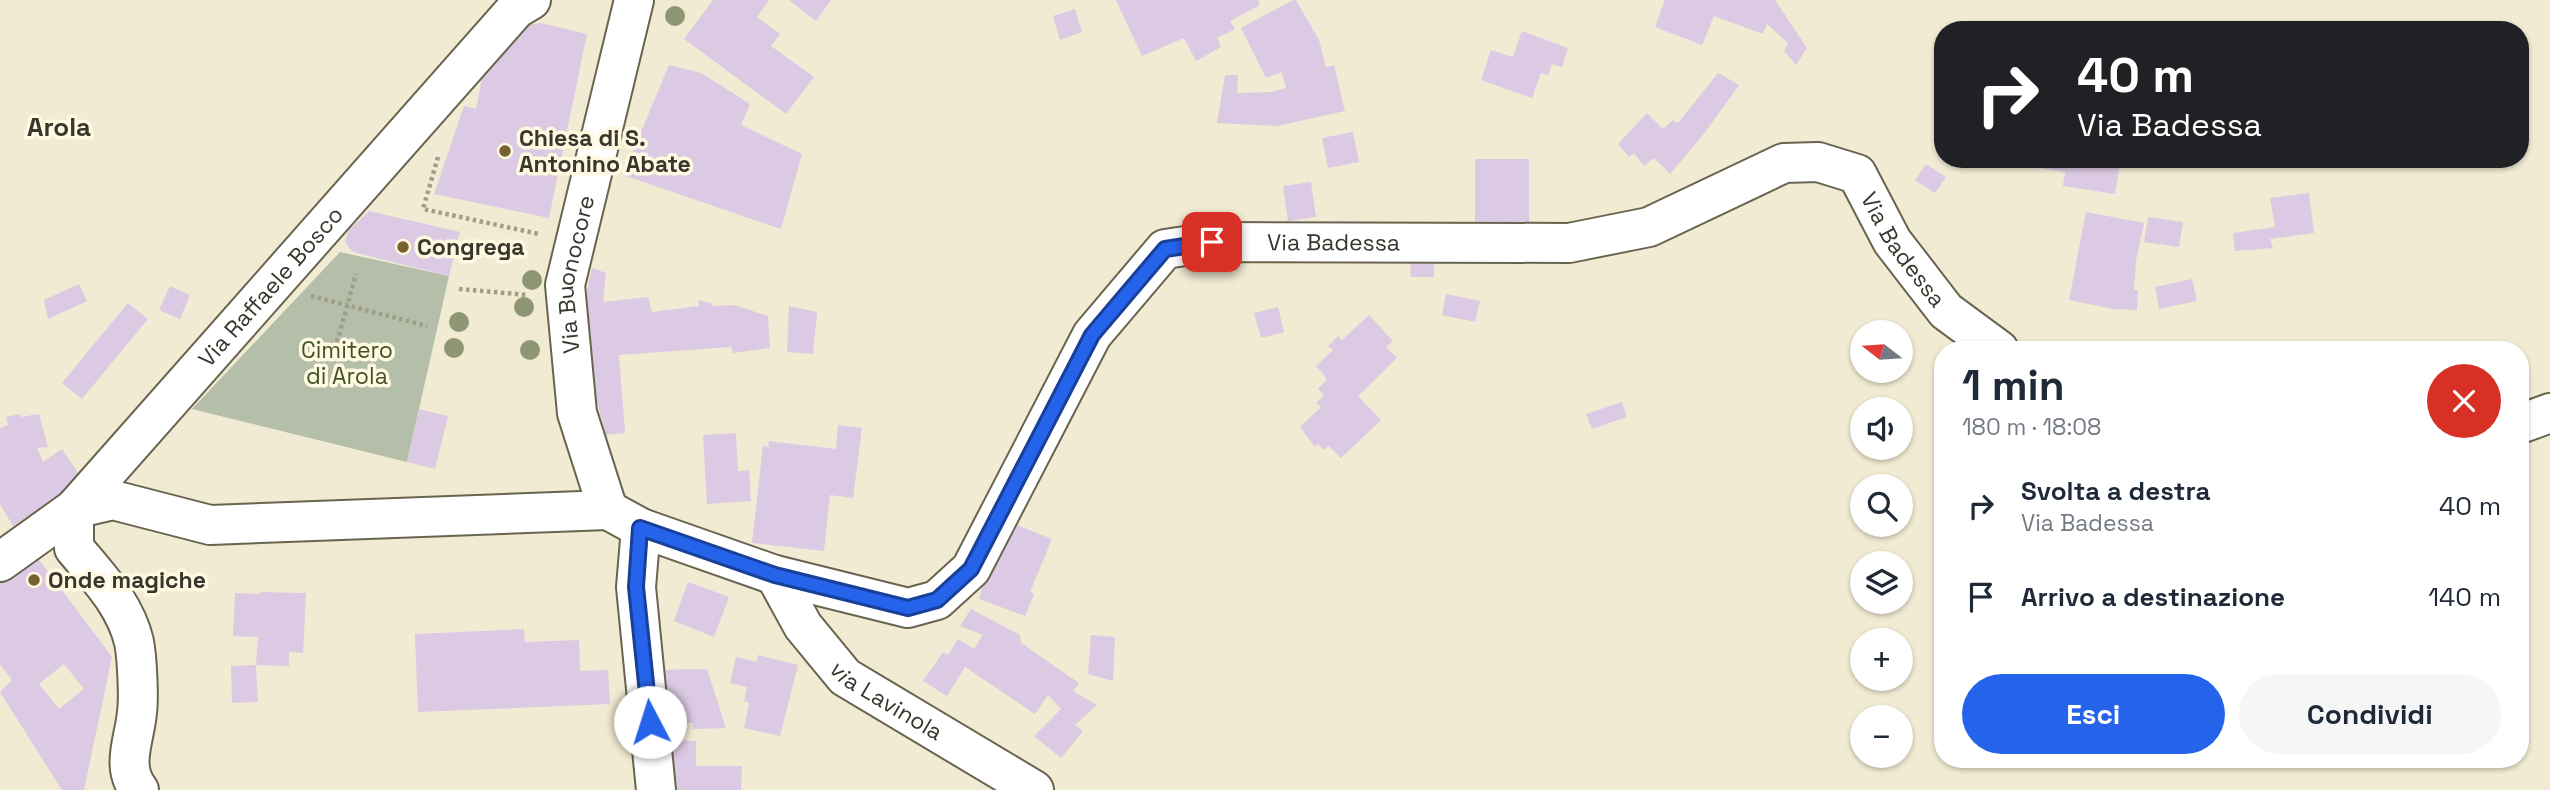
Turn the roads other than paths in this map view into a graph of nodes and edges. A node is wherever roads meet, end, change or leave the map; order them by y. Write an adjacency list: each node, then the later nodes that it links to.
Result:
1 (531, 0): 6 (street, Via Raffaele Bosco)
2 (622, 6): 7 (street, Via Buonocore)
3 (1987, 341): 9 (street, Via Badessa)
4 (2550, 413): 5 (street)
5 (2529, 421)
6 (74, 509): 7 (street); 8 (street, Via Raffaele Bosco); 10 (street)
7 (624, 519): 9 (street, Via Badessa); 11 (street)
8 (5, 547)
9 (775, 575): 12 (street, via Lavinola)
10 (139, 790)
11 (656, 790)
12 (1034, 790)

